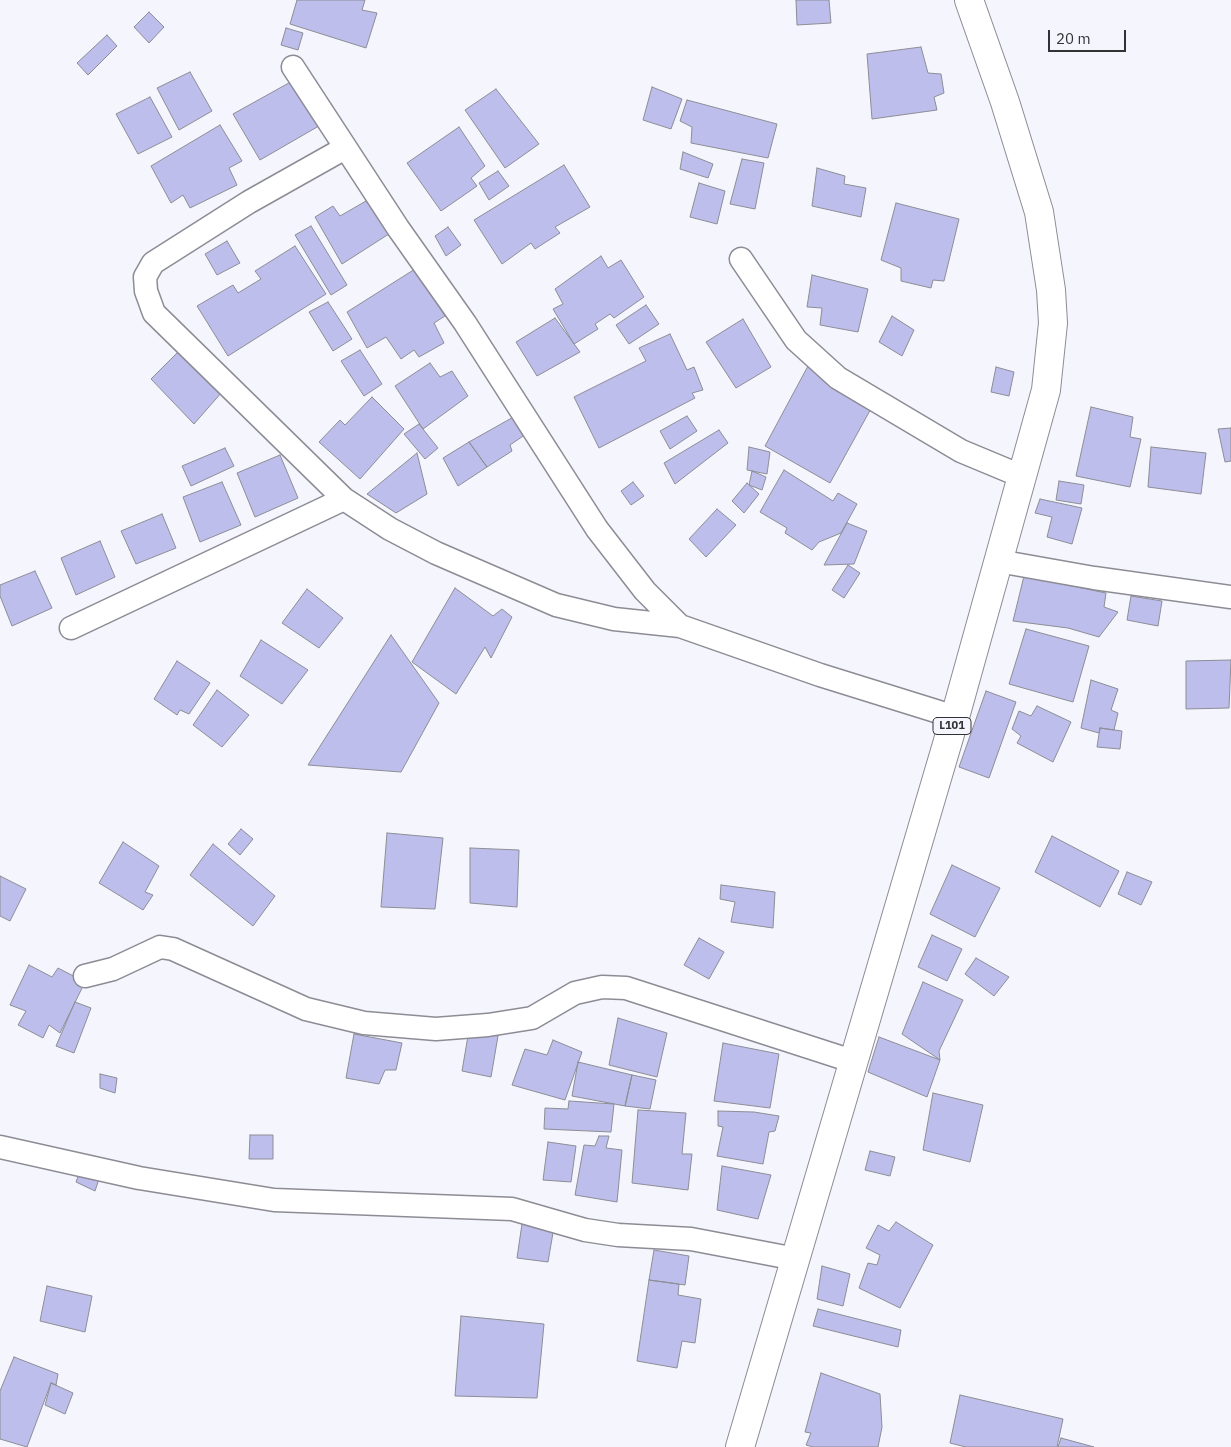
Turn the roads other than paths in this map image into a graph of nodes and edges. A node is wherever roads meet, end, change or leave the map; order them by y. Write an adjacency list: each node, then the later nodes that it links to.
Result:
1 (969, 0): 5 (main road, L101)
2 (293, 67): 3 (street)
3 (345, 148): 6 (street); 9 (street)
4 (741, 259): 5 (street)
5 (1021, 476): 7 (main road, L101)
6 (344, 500): 9 (street); 10 (street)
7 (998, 561): 8 (street); 11 (main road, L101)
8 (1231, 597)
9 (680, 626): 11 (street)
10 (71, 628)
11 (955, 716): 13 (main road, L101)
12 (85, 976): 13 (street)
13 (852, 1061): 15 (main road, L101)
14 (0, 1147): 15 (street)
15 (796, 1259): 16 (main road, L101)
16 (740, 1447)

